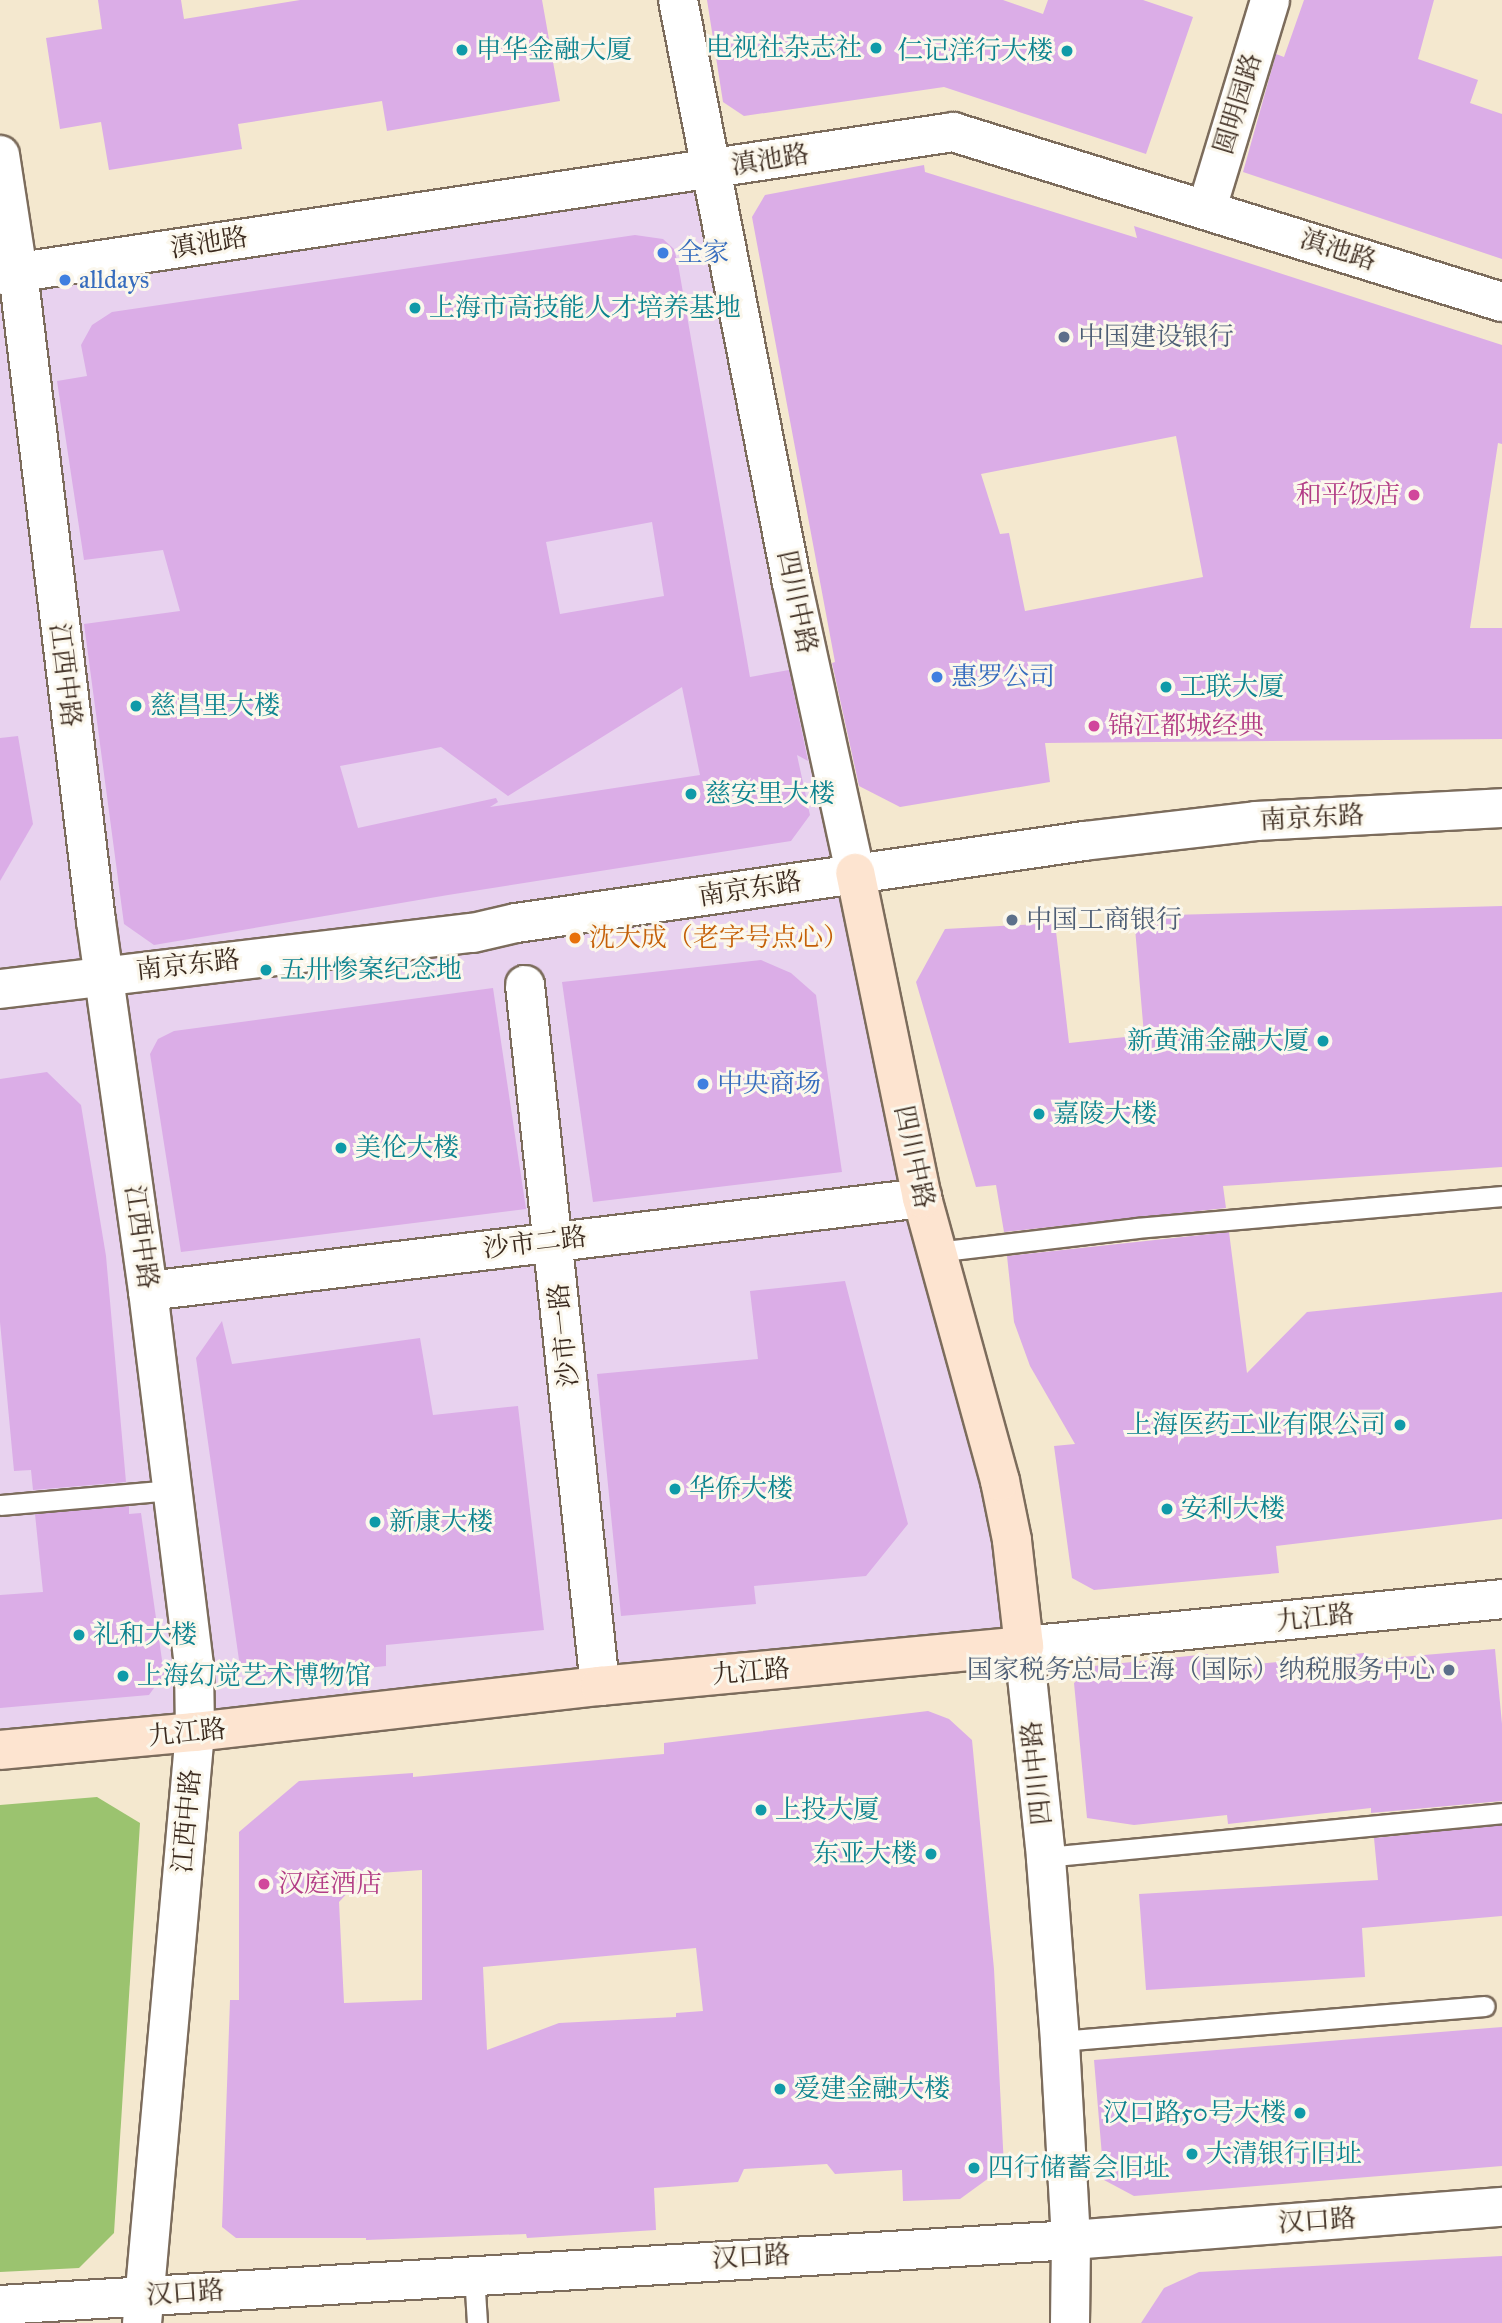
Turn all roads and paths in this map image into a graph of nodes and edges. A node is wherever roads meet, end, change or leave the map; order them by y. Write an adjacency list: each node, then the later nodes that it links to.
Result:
1 (678, 0): 4 (street, 四川中路)
2 (1270, 0): 5 (street, 圆明园路)
3 (0, 155): 6 (street, 江西中路)
4 (710, 170): 5 (street, 滇池路); 6 (street, 滇池路); 9 (street, 四川中路)
5 (1207, 208): 7 (street, 滇池路)
6 (9, 273): 10 (street, 江西中路)
7 (1502, 302)
8 (1502, 808): 9 (street, 南京东路)
9 (855, 873): 10 (street, 南京东路); 14 (street, 四川中路)
10 (104, 975): 12 (street, 南京东路); 17 (street, 江西中路)
11 (525, 985): 15 (street, 沙市一路)
12 (0, 989)
13 (1502, 1196): 16 (lane)
14 (922, 1198): 15 (street, 沙市二路); 16 (street, 四川中路)
15 (555, 1240): 17 (street, 沙市二路); 22 (street, 沙市一路)
16 (936, 1252): 21 (street, 四川中路)
17 (148, 1291): 18 (street, 江西中路)
18 (173, 1490): 19 (lane); 23 (street, 江西中路)
19 (0, 1505)
20 (1502, 1600): 21 (street, 九江路)
21 (1024, 1646): 22 (street, 九江路); 26 (street, 四川中路)
22 (600, 1686): 23 (street, 九江路)
23 (195, 1732): 24 (street, 九江路); 33 (street, 江西中路)
24 (0, 1750)
25 (1502, 1813): 26 (lane)
26 (1046, 1857): 28 (street, 四川中路)
27 (1485, 2006): 28 (lane)
28 (1060, 2041): 30 (street, 四川中路)
29 (1502, 2207): 30 (street, 汉口路)
30 (1071, 2240): 31 (street, 汉口路); 35 (street, 四川中路)
31 (474, 2274): 33 (street, 汉口路); 34 (lane)
32 (0, 2305): 33 (street, 汉口路)
33 (143, 2309)
34 (477, 2323)
35 (1070, 2323)

